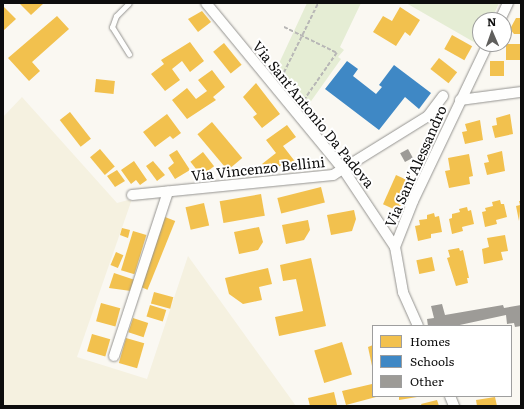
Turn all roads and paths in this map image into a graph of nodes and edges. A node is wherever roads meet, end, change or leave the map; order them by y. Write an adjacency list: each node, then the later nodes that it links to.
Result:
1 (129, 3): 7 (lane)
2 (318, 3): 5 (path)
3 (212, 6): 9 (street, Via Sant'Antonio Da Padova)
4 (284, 27): 5 (path)
5 (302, 36): 9 (path); 13 (path)
6 (484, 52): 8 (street, Via Sant'Alessandro)
7 (129, 54)
8 (468, 84): 11 (street); 14 (street, Via Sant'Alessandro)
9 (274, 86): 15 (street, Via Sant'Antonio Da Padova)
10 (521, 92): 11 (street)
11 (491, 94): 14 (street)
12 (443, 96): 15 (street, Via Vincenzo Bellini)
13 (305, 99)
14 (460, 100): 18 (street, Via Sant'Alessandro)
15 (343, 169): 16 (street, Via Vincenzo Bellini); 18 (street, Via Sant'Antonio Da Padova)
16 (168, 192): 17 (street, Via Vincenzo Bellini); 20 (street)
17 (132, 196)
18 (395, 247): 19 (street, Via Sant'Alessandro)
19 (418, 325)
20 (114, 356)

